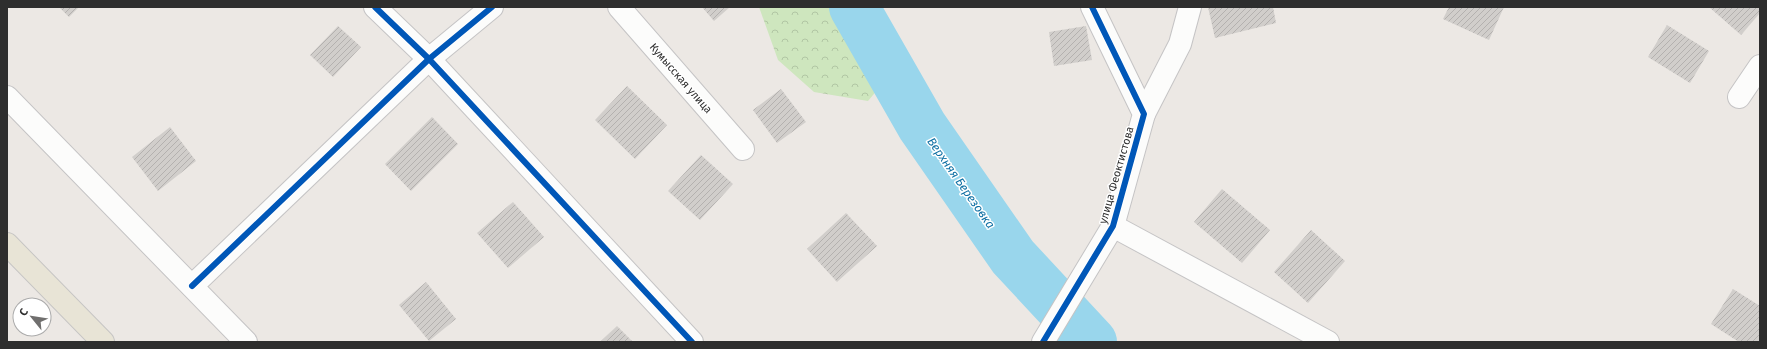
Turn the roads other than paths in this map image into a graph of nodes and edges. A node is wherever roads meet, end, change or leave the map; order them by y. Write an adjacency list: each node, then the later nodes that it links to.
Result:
1 (375, 7): 6 (street)
2 (492, 7): 6 (street)
3 (619, 7): 11 (street, Кумысская улица)
4 (1092, 7): 10 (street, улица Феоктистова)
5 (1190, 7): 10 (street, улица Феоктистова)
6 (429, 59): 14 (street); 17 (street)
7 (1760, 66): 9 (street)
8 (7, 96): 14 (street)
9 (1739, 97)
10 (1144, 114): 12 (street, улица Феоктистова)
11 (743, 149)
12 (1113, 226): 18 (street, улица Феоктистова); 19 (street)
13 (7, 244): 15 (main road)
14 (192, 286): 16 (street)
15 (103, 342)
16 (246, 342)
17 (692, 342)
18 (1043, 342)
19 (1328, 342)

